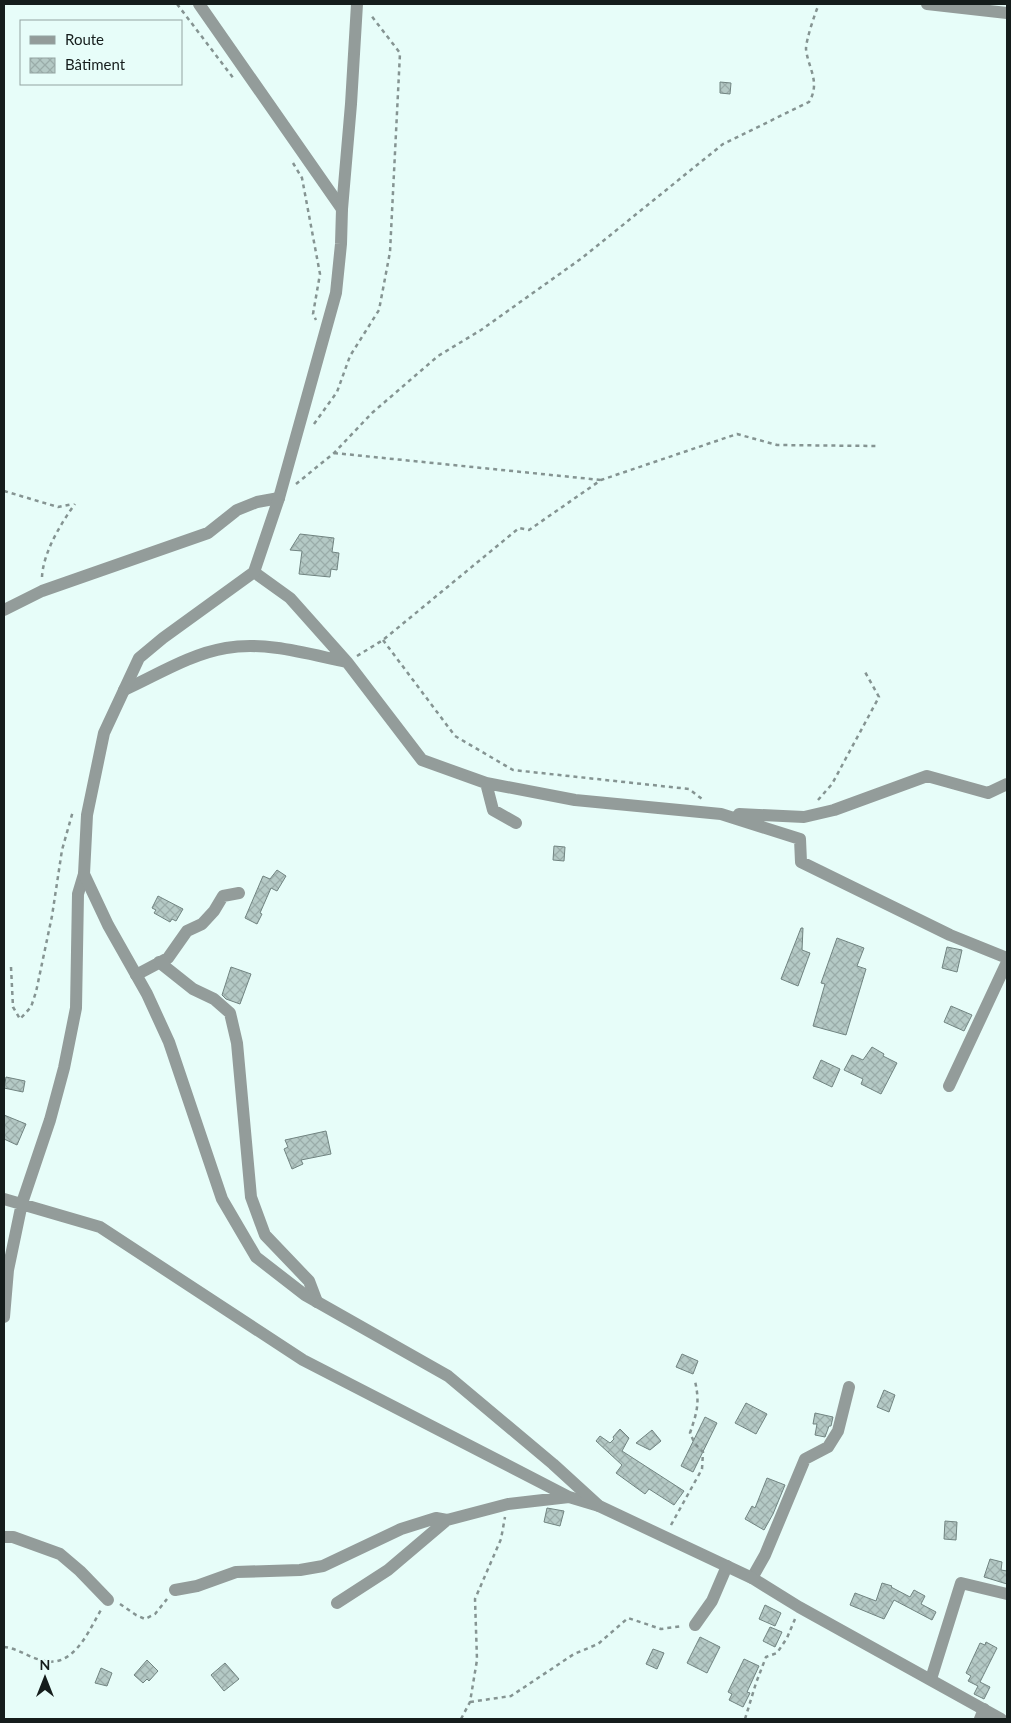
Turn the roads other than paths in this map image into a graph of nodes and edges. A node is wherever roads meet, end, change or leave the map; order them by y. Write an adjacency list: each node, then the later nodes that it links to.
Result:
1 (199, 4): 5 (street)
2 (356, 4): 5 (street)
3 (927, 4): 4 (street)
4 (1007, 13)
5 (342, 209): 6 (street)
6 (279, 498): 7 (street); 8 (street)
7 (254, 572): 9 (street); 10 (street)
8 (4, 610)
9 (347, 662): 10 (street); 11 (street)
10 (124, 690): 15 (street)
11 (486, 783): 13 (street); 14 (street)
12 (1007, 784): 13 (street)
13 (721, 814): 17 (street)
14 (516, 824)
15 (84, 874): 20 (street); 23 (street)
16 (240, 893): 18 (street)
17 (1007, 958)
18 (159, 962): 20 (street); 24 (street)
19 (1007, 962): 21 (street)
20 (136, 975): 24 (street)
21 (949, 1086)
22 (4, 1198): 23 (street)
23 (22, 1203): 25 (street); 27 (street)
24 (317, 1302): 28 (street)
25 (4, 1317)
26 (849, 1387): 32 (street)
27 (568, 1496): 28 (street); 29 (street)
28 (599, 1506): 31 (street)
29 (448, 1520): 33 (street); 36 (street)
30 (4, 1536): 35 (street)
31 (727, 1566): 32 (street); 37 (street)
32 (752, 1578): 38 (street)
33 (175, 1590)
34 (1007, 1594): 38 (street)
35 (108, 1600)
36 (337, 1603)
37 (695, 1624)
38 (930, 1679): 39 (street)
39 (982, 1714): 40 (street)
40 (1001, 1719)

